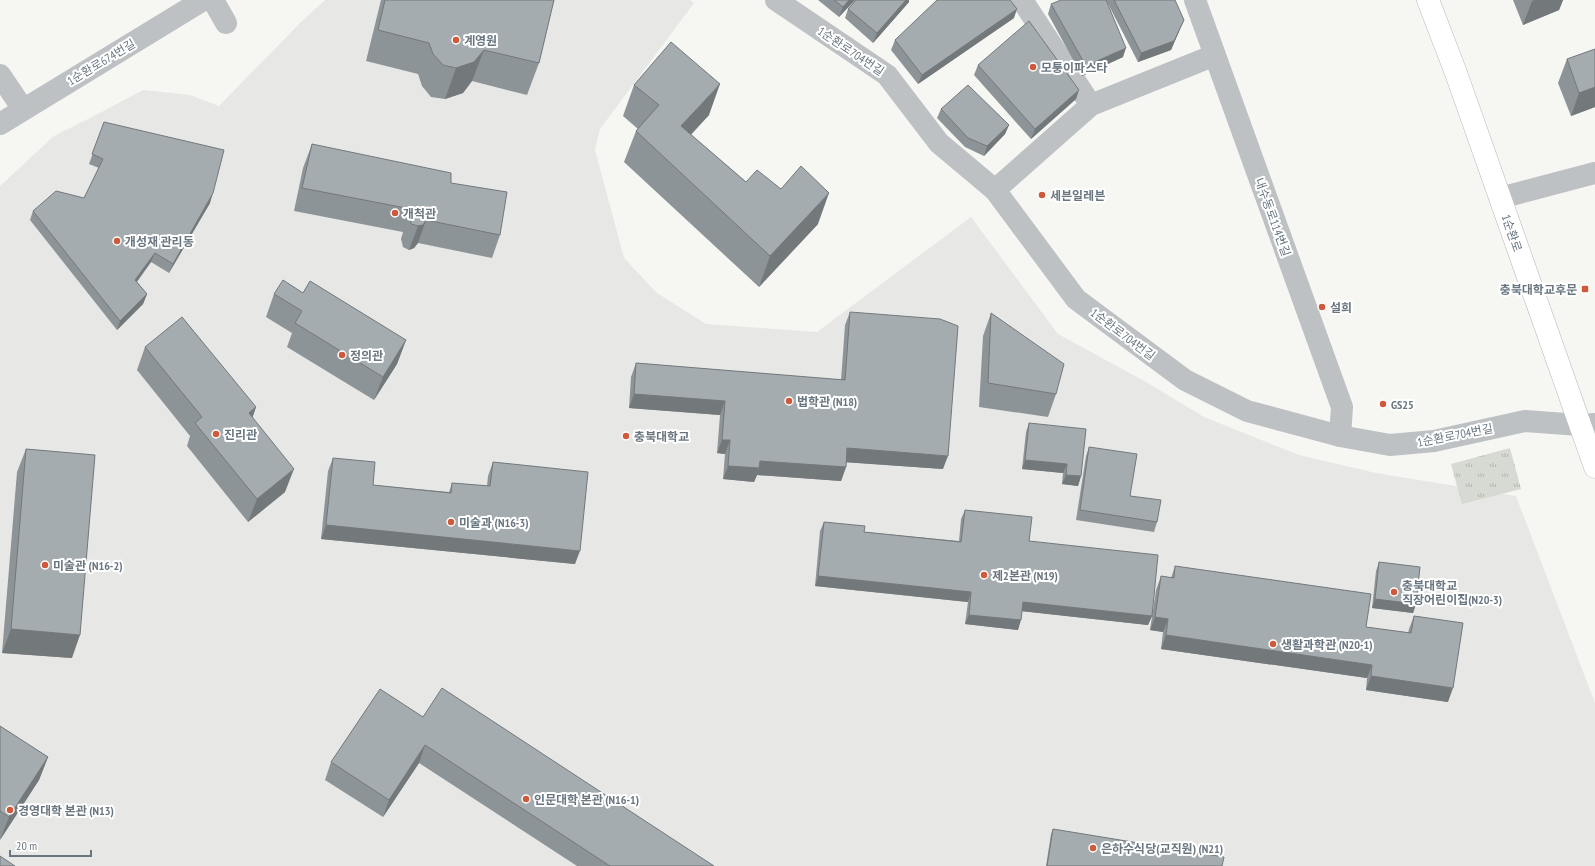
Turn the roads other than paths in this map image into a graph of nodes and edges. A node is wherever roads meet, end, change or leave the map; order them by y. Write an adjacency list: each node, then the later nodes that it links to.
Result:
1 (203, 0): 11 (street, 1순환로674번길)
2 (212, 0): 7 (street)
3 (776, 0): 14 (street, 1순환로704번길)
4 (1022, 0): 10 (street)
5 (1195, 0): 8 (street, 내수동로114번길)
6 (1428, 0): 15 (main road, 1순환로)
7 (226, 23)
8 (1215, 55): 10 (street); 17 (street, 내수동로114번길)
9 (0, 75): 11 (street)
10 (1091, 105): 14 (street)
11 (23, 109): 12 (street, 1순환로674번길)
12 (0, 124)
13 (1595, 173): 15 (street)
14 (995, 190): 17 (street, 1순환로704번길)
15 (1500, 198): 16 (main road, 1순환로)
16 (1588, 425): 17 (street, 1순환로704번길); 18 (main road, 1순환로)
17 (1340, 436)
18 (1595, 466)

